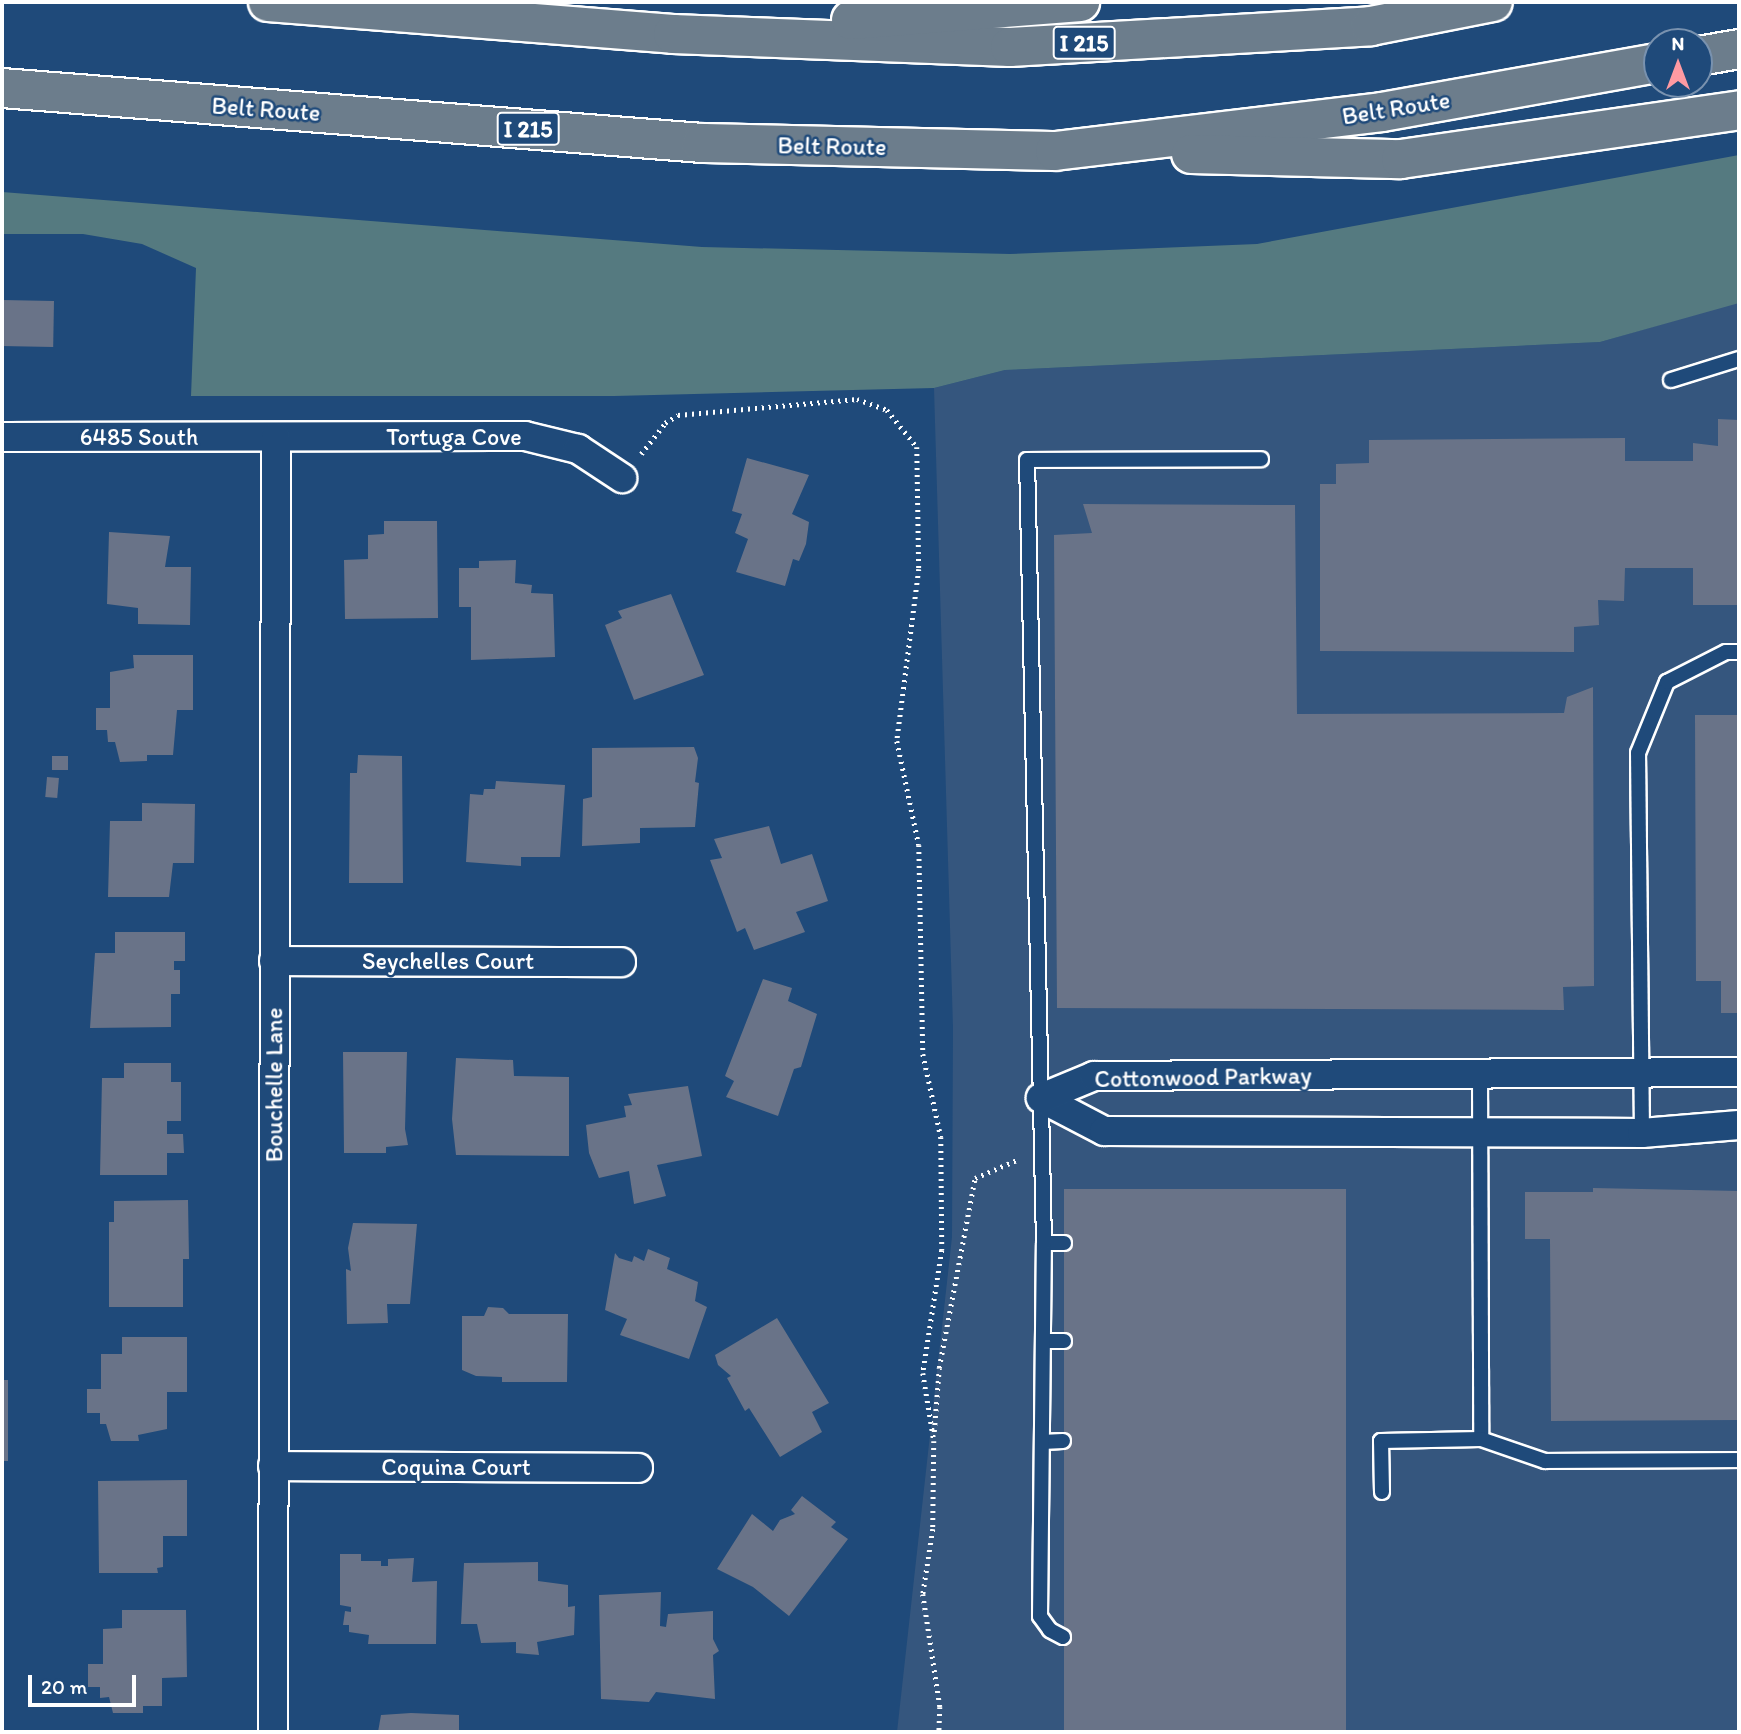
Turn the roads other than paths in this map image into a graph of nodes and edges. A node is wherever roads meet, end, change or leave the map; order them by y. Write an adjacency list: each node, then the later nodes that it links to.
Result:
1 (268, 2): 4 (highway, I 215)
2 (1080, 2): 4 (highway)
3 (1493, 2): 4 (highway, I 215)
4 (673, 34)
5 (1739, 48): 6 (highway)
6 (1713, 53)
7 (1643, 65): 10 (highway, Belt Route / I 215)
8 (2, 88): 10 (highway, Belt Route / I 215)
9 (1739, 110): 10 (highway)
10 (1055, 151)
11 (1739, 359): 12 (lane)
12 (1671, 380)
13 (2, 437): 14 (street, 6485 South)
14 (276, 437): 16 (street, Tortuga Cove); 18 (street, Bouchelle Lane)
15 (1261, 459): 23 (lane)
16 (622, 478)
17 (1739, 652): 22 (lane)
18 (274, 961): 19 (street, Seychelles Court); 35 (street, Bouchelle Lane)
19 (621, 962)
20 (1739, 1072): 22 (street, Cottonwood Parkway)
21 (1480, 1073): 22 (street, Cottonwood Parkway); 23 (street, Cottonwood Parkway); 26 (lane)
22 (1640, 1073): 25 (lane)
23 (1041, 1098): 26 (street, Cottonwood Parkway); 27 (lane)
24 (1739, 1125): 25 (street, Cottonwood Parkway)
25 (1642, 1133): 26 (street, Cottonwood Parkway)
26 (1482, 1134): 31 (lane)
27 (1044, 1243): 28 (lane); 29 (lane)
28 (1064, 1243)
29 (1043, 1341): 30 (lane); 33 (lane)
30 (1064, 1341)
31 (1481, 1439): 34 (lane); 37 (lane)
32 (1063, 1441): 33 (lane)
33 (1042, 1442): 38 (lane)
34 (1739, 1460)
35 (273, 1466): 36 (street, Coquina Court); 39 (street, Bouchelle Lane)
36 (638, 1468)
37 (1382, 1492)
38 (1063, 1637)
39 (273, 1732)

